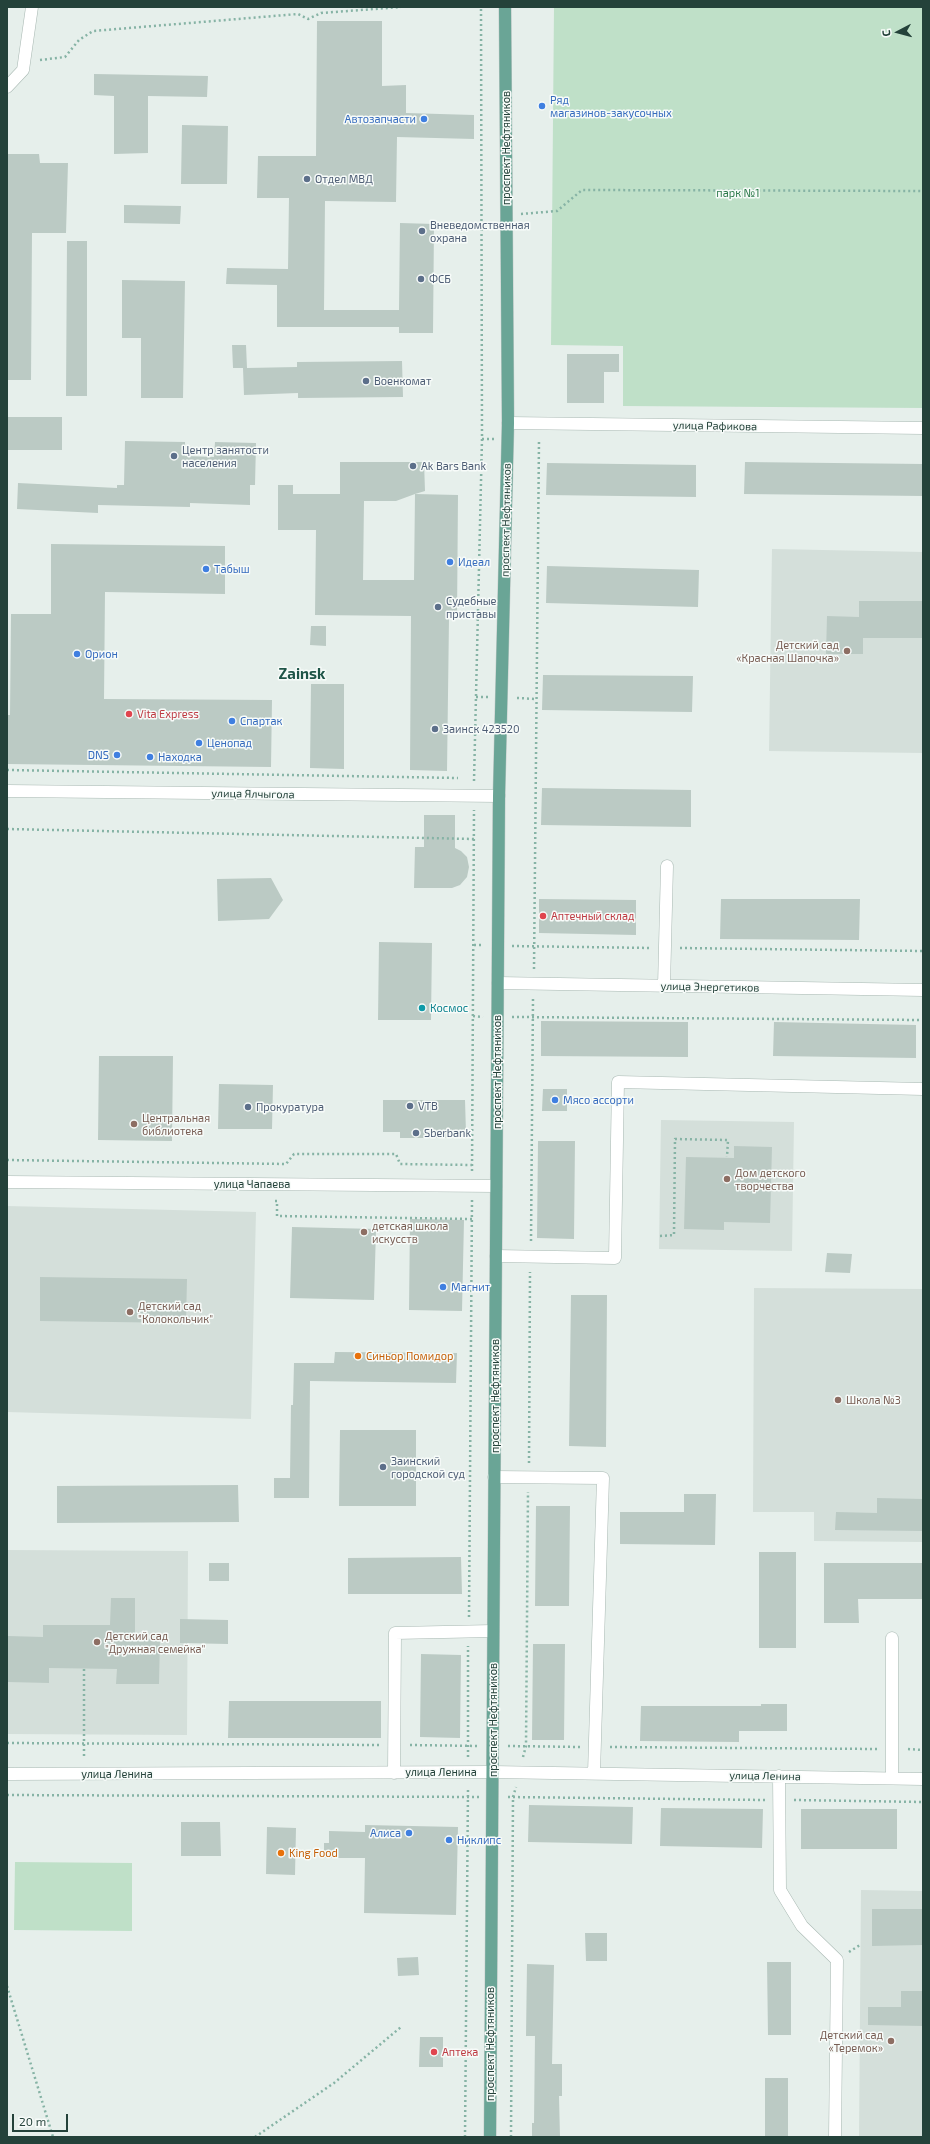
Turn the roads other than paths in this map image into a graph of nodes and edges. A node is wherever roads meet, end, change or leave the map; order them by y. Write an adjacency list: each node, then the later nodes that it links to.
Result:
1 (32, 7): 3 (street)
2 (505, 7): 4 (main road, проспект Нефтяников)
3 (7, 87)
4 (508, 423): 5 (street, улица Рафикова); 7 (main road, проспект Нефтяников)
5 (923, 428)
6 (7, 791): 7 (street, улица Ялчыгола)
7 (499, 796): 9 (main road, проспект Нефтяников)
8 (667, 866): 10 (street)
9 (498, 983): 10 (street, улица Энергетиков); 14 (main road, проспект Нефтяников)
10 (664, 986): 11 (street, улица Энергетиков)
11 (923, 990)
12 (923, 1089): 15 (street)
13 (7, 1182): 14 (street, улица Чапаева)
14 (496, 1186): 15 (main road, проспект Нефтяников)
15 (496, 1256): 16 (main road, проспект Нефтяников)
16 (494, 1477): 17 (main road, проспект Нефтяников); 22 (street)
17 (493, 1631): 19 (main road, проспект Нефтяников); 20 (street)
18 (892, 1638): 24 (street)
19 (492, 1772): 20 (street, улица Ленина); 22 (street, улица Ленина); 26 (main road, проспект Нефтяников)
20 (394, 1773): 21 (street, улица Ленина)
21 (7, 1774)
22 (594, 1774): 23 (street, улица Ленина)
23 (779, 1776): 24 (street, улица Ленина); 27 (street)
24 (892, 1778): 25 (street, улица Ленина)
25 (923, 1779)
26 (490, 2137)
27 (835, 2137)

